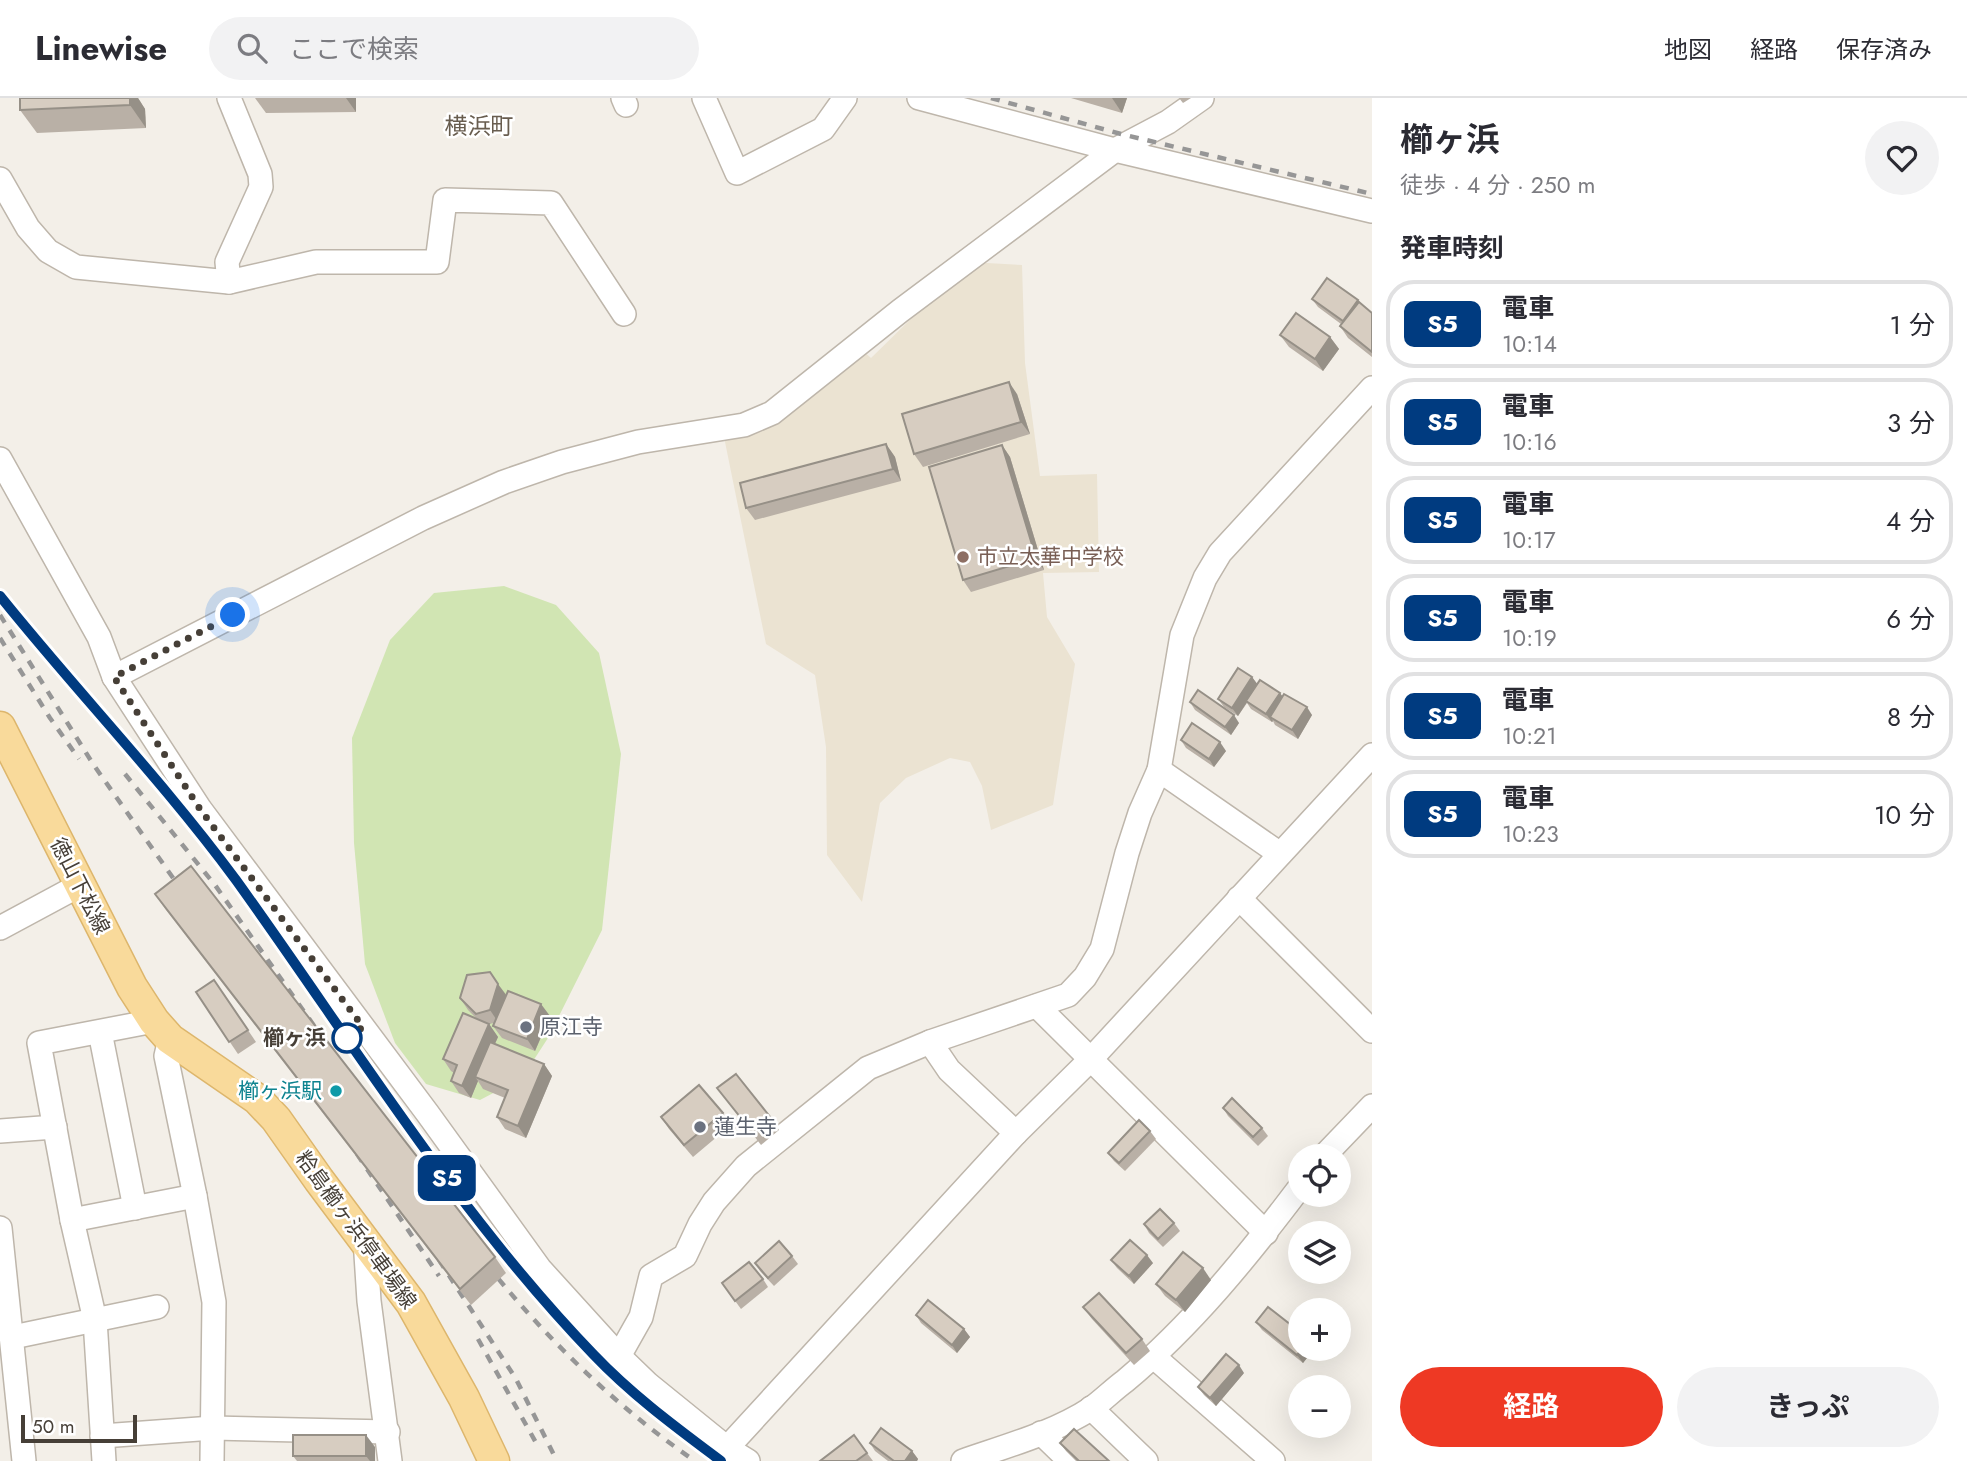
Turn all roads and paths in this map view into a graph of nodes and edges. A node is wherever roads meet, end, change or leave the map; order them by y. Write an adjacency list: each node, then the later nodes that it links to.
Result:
1 (229, 98): 9 (street)
2 (704, 98): 3 (street)
3 (845, 98)
4 (919, 98): 6 (street)
5 (1202, 98): 6 (street)
6 (1115, 150): 8 (street); 13 (street)
7 (0, 179): 9 (street)
8 (1372, 211)
9 (229, 282): 10 (street)
10 (624, 314)
11 (1372, 388): 16 (street)
12 (0, 459): 13 (street)
13 (114, 677): 42 (street)
14 (0, 727): 18 (main road, 徳山下松線)
15 (1372, 755): 17 (street)
16 (1159, 770): 17 (street); 21 (street)
17 (1280, 854): 19 (street)
18 (80, 886): 20 (street); 22 (main road, 徳山下松線)
19 (1239, 898): 23 (street); 26 (street)
20 (0, 928)
21 (1038, 1006): 25 (street); 26 (street)
22 (162, 1030): 24 (street); 32 (street); 38 (main road, 粭島櫛ヶ浜停車場線)
23 (1372, 1031)
24 (100, 1032): 28 (street); 34 (street)
25 (930, 1042): 30 (street); 42 (street)
26 (1091, 1059): 30 (street); 37 (street)
27 (1372, 1106): 31 (street)
28 (55, 1127): 29 (street); 35 (street)
29 (0, 1131)
30 (1016, 1133): 49 (street)
31 (1335, 1144)
32 (195, 1196): 34 (street); 45 (street)
33 (1288, 1203): 37 (street)
34 (135, 1208): 35 (street)
35 (72, 1220): 40 (street)
36 (0, 1228): 41 (street)
37 (1266, 1233): 43 (street)
38 (365, 1239): 46 (street); 54 (main road, 粭島櫛ヶ浜停車場線)
39 (157, 1307): 40 (street)
40 (95, 1320): 41 (street); 48 (street)
41 (13, 1337): 50 (street)
42 (619, 1356): 49 (street)
43 (1154, 1357): 44 (street); 59 (street)
44 (1091, 1408): 47 (street); 58 (street)
45 (213, 1428): 46 (street); 48 (street); 52 (street)
46 (388, 1432): 53 (street)
47 (1041, 1433): 56 (street); 57 (street)
48 (103, 1436): 51 (street)
49 (727, 1448): 55 (street)
50 (24, 1461)
51 (104, 1461)
52 (212, 1461)
53 (390, 1461)
54 (494, 1461)
55 (748, 1461)
56 (963, 1461)
57 (1070, 1461)
58 (1146, 1461)
59 (1273, 1461)

